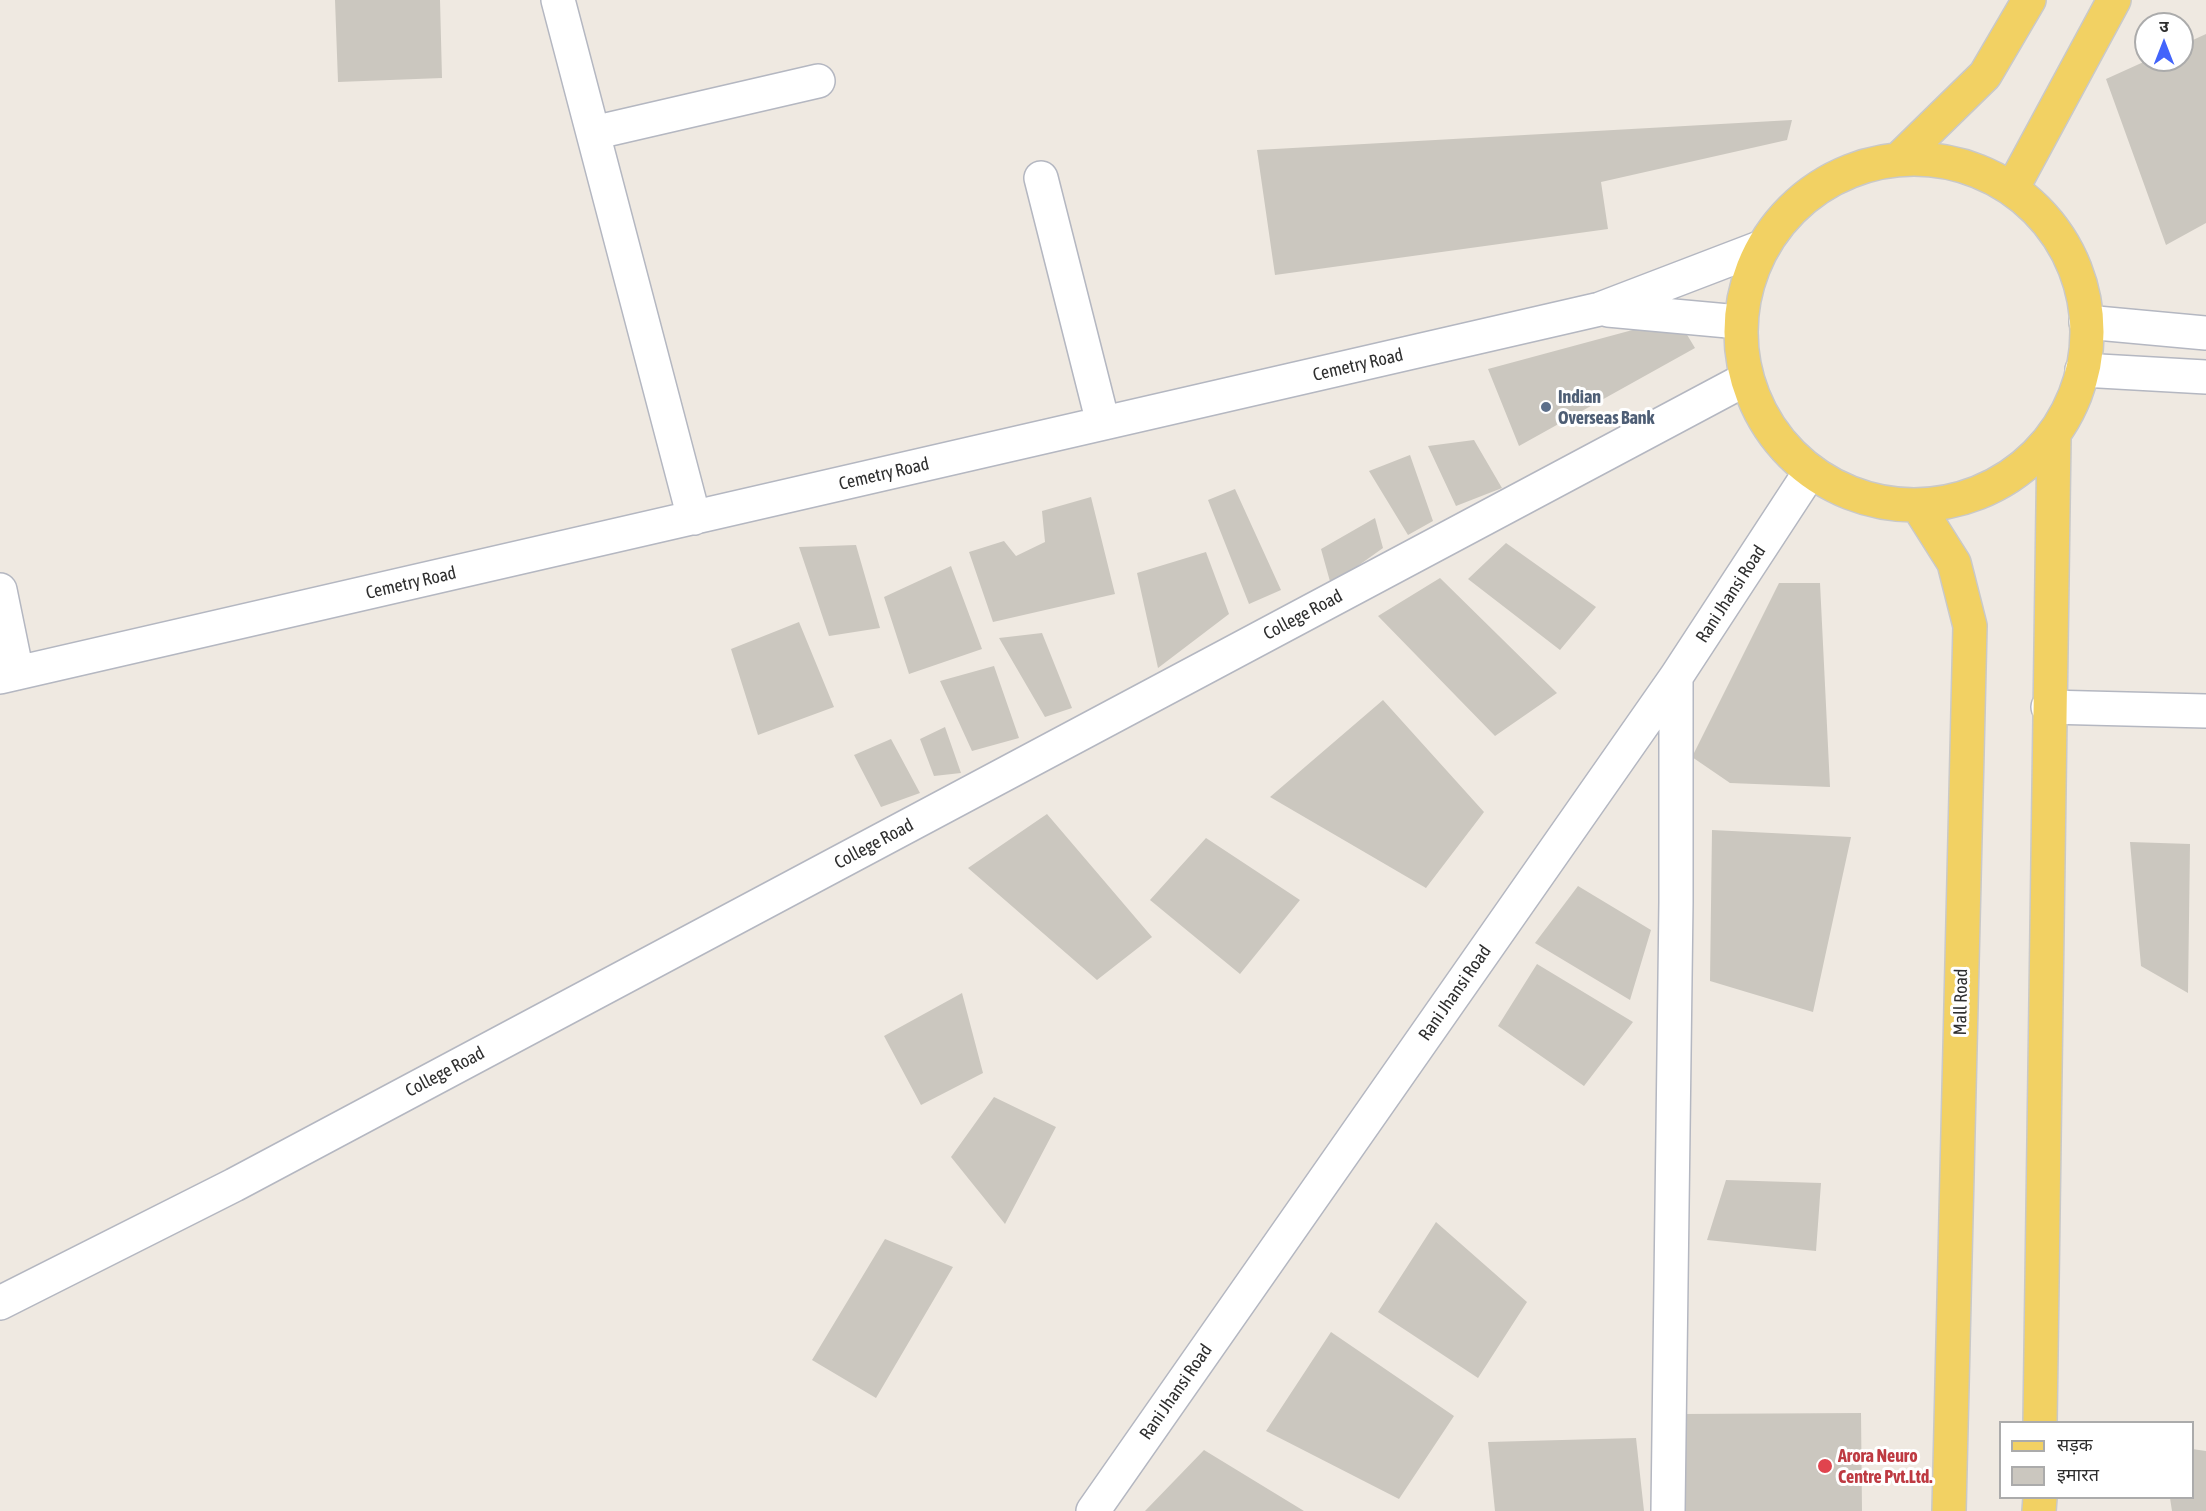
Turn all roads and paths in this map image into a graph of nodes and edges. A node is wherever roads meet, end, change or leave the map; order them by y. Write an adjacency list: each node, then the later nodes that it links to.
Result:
1 (558, 0): 5 (street)
2 (2029, 0): 6 (main road)
3 (2114, 0): 8 (main road)
4 (818, 81): 5 (street)
5 (593, 133): 21 (street)
6 (1899, 159): 8 (main road); 9 (main road)
7 (1041, 178): 17 (street)
8 (2012, 189): 11 (main road)
9 (1762, 247): 10 (street, Cemetry Road); 12 (main road)
10 (1600, 309): 12 (street); 17 (street, Cemetry Road)
11 (2086, 321): 13 (street); 14 (main road)
12 (1738, 322): 16 (main road)
13 (2206, 333)
14 (2082, 369): 15 (street); 18 (main road)
15 (2206, 377)
16 (1746, 379): 19 (main road); 27 (street, College Road)
17 (1103, 423): 21 (street, Cemetry Road)
18 (2054, 436): 20 (main road); 25 (main road)
19 (1810, 472): 20 (main road); 24 (street, Rani Jhansi Road)
20 (1918, 506): 31 (main road, Mall Road)
21 (694, 518): 23 (street, Cemetry Road)
22 (0, 590): 23 (street)
23 (9, 675)
24 (1676, 676): 29 (street, Rani Jhansi Road); 30 (street)
25 (2048, 707): 26 (street); 28 (main road)
26 (2206, 711)
27 (0, 1303)
28 (2040, 1421)
29 (1093, 1511)
30 (1668, 1511)
31 (1949, 1511)

